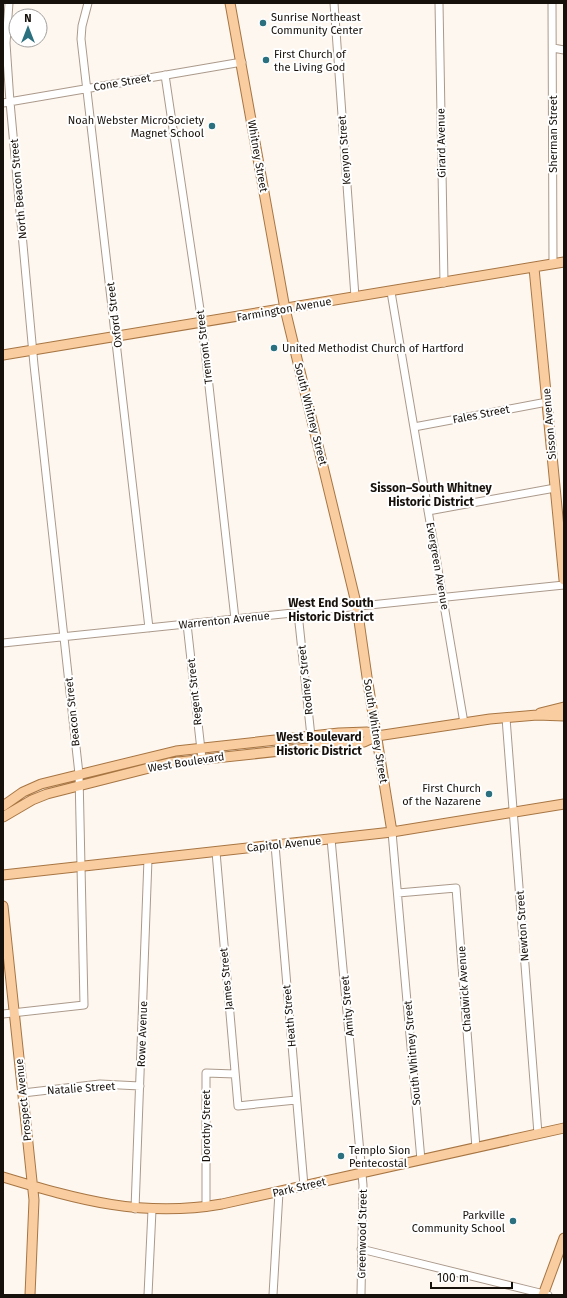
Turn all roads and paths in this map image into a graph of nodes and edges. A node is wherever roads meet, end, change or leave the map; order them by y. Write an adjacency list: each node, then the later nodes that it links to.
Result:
1 (9, 3): 12 (street, North Beacon Street)
2 (88, 3): 11 (street, Oxford Street)
3 (230, 3): 9 (main road, Whitney Street)
4 (334, 3): 18 (street, Kenyon Street)
5 (439, 3): 16 (street, Girard Avenue)
6 (552, 3): 7 (street, Sherman Street)
7 (552, 48): 8 (street); 14 (street, Sherman Street)
8 (564, 50)
9 (242, 62): 10 (street, Cone Street); 19 (main road, Whitney Street)
10 (165, 75): 11 (street, Cone Street); 20 (street, Tremont Street)
11 (88, 88): 12 (street, Cone Street); 21 (street, Oxford Street)
12 (7, 102): 22 (street, North Beacon Street)
13 (564, 262): 14 (main road, Farmington Avenue)
14 (553, 264): 15 (main road, Farmington Avenue)
15 (534, 268): 16 (main road, Farmington Avenue); 24 (main road, Sisson Avenue)
16 (444, 283): 17 (main road, Farmington Avenue)
17 (391, 292): 18 (main road, Farmington Avenue); 25 (street, Evergreen Avenue)
18 (355, 297): 19 (main road, Farmington Avenue)
19 (285, 309): 20 (main road, Farmington Avenue); 31 (main road, South Whitney Street)
20 (202, 323): 21 (main road, Farmington Avenue); 33 (street, Tremont Street)
21 (117, 337): 22 (main road, Farmington Avenue); 35 (street, Oxford Street)
22 (33, 351): 23 (main road, Farmington Avenue); 36 (street, Beacon Street)
23 (3, 355)
24 (547, 402): 25 (street, Fales Street); 26 (main road, Sisson Avenue)
25 (414, 427): 27 (street, Evergreen Avenue)
26 (555, 488): 27 (street); 28 (main road, Sisson Avenue)
27 (428, 511): 30 (street, Evergreen Avenue)
28 (564, 580)
29 (564, 585): 30 (street, Warrenton Avenue)
30 (444, 598): 31 (street, Warrenton Avenue); 42 (street, Evergreen Avenue)
31 (357, 607): 32 (street, Warrenton Avenue); 44 (main road, South Whitney Street)
32 (298, 613): 33 (street, Warrenton Avenue); 43 (street, Rodney Street)
33 (235, 619): 34 (street, Warrenton Avenue)
34 (187, 624): 35 (street, Warrenton Avenue); 46 (street, Regent Street)
35 (149, 628): 36 (street, Warrenton Avenue)
36 (64, 637): 37 (street, Warrenton Avenue); 50 (street, Beacon Street)
37 (3, 643)
38 (564, 707): 39 (main road, West Boulevard)
39 (537, 715): 40 (main road, West Boulevard); 41 (main road, West Boulevard)
40 (564, 716)
41 (506, 718): 42 (main road, West Boulevard); 54 (street, Newton Street)
42 (464, 723): 44 (main road, West Boulevard)
43 (311, 736): 44 (main road, West Boulevard); 45 (street, Rodney Street); 46 (main road, West Boulevard)
44 (377, 736): 45 (main road, West Boulevard); 56 (main road, South Whitney Street)
45 (312, 746): 48 (main road, West Boulevard)
46 (200, 748): 47 (main road, West Boulevard); 48 (street, Regent Street)
47 (140, 758): 49 (main road); 50 (main road, West Boulevard)
48 (202, 759): 49 (main road, West Boulevard)
49 (142, 769): 51 (main road, West Boulevard)
50 (79, 774): 51 (street, Beacon Street); 53 (main road, West Boulevard)
51 (79, 786): 55 (main road, West Boulevard); 61 (street, Beacon Street)
52 (564, 804): 54 (main road, Capitol Avenue)
53 (3, 806)
54 (514, 812): 56 (main road, Capitol Avenue); 73 (street, Newton Street)
55 (3, 818)
56 (392, 832): 57 (main road, Capitol Avenue); 63 (street, South Whitney Street)
57 (332, 839): 58 (main road, Capitol Avenue); 76 (street, Amity Street)
58 (275, 846): 59 (main road, Capitol Avenue); 71 (street, Heath Street)
59 (216, 852): 60 (main road, Capitol Avenue); 68 (street, James Street)
60 (148, 859): 61 (main road, Capitol Avenue); 69 (street, Rowe Avenue)
61 (80, 866): 62 (main road, Capitol Avenue); 66 (street, Beacon Street)
62 (3, 875)
63 (398, 893): 74 (street, Chadwick Avenue); 75 (street, South Whitney Street)
64 (3, 906): 65 (main road, Prospect Avenue)
65 (4, 934): 66 (main road, Prospect Avenue)
66 (14, 1013): 67 (street); 70 (main road, Prospect Avenue)
67 (3, 1014)
68 (235, 1074): 71 (street, James Street); 81 (street, Dorothy Street)
69 (140, 1086): 70 (street, Natalie Street); 82 (street, Rowe Avenue)
70 (23, 1093): 78 (main road, Prospect Avenue)
71 (296, 1100): 79 (street, Heath Street)
72 (564, 1128): 73 (main road, Park Street)
73 (538, 1134): 74 (main road, Park Street)
74 (476, 1148): 75 (main road, Park Street)
75 (421, 1160): 76 (main road, Park Street)
76 (362, 1173): 79 (main road, Park Street); 85 (street, Greenwood Street)
77 (3, 1177): 78 (main road, Park Street)
78 (32, 1185): 82 (main road, Park Street); 87 (main road, Prospect Avenue)
79 (304, 1186): 80 (main road, Park Street)
80 (279, 1192): 81 (main road, Park Street); 89 (street)
81 (206, 1207): 83 (main road, Park Street)
82 (135, 1208): 83 (main road, Park Street)
83 (152, 1210): 88 (street)
84 (564, 1238): 86 (main road)
85 (361, 1249): 86 (street); 90 (street, Greenwood Street)
86 (545, 1294)
87 (30, 1295)
88 (148, 1295)
89 (273, 1295)
90 (361, 1295)

